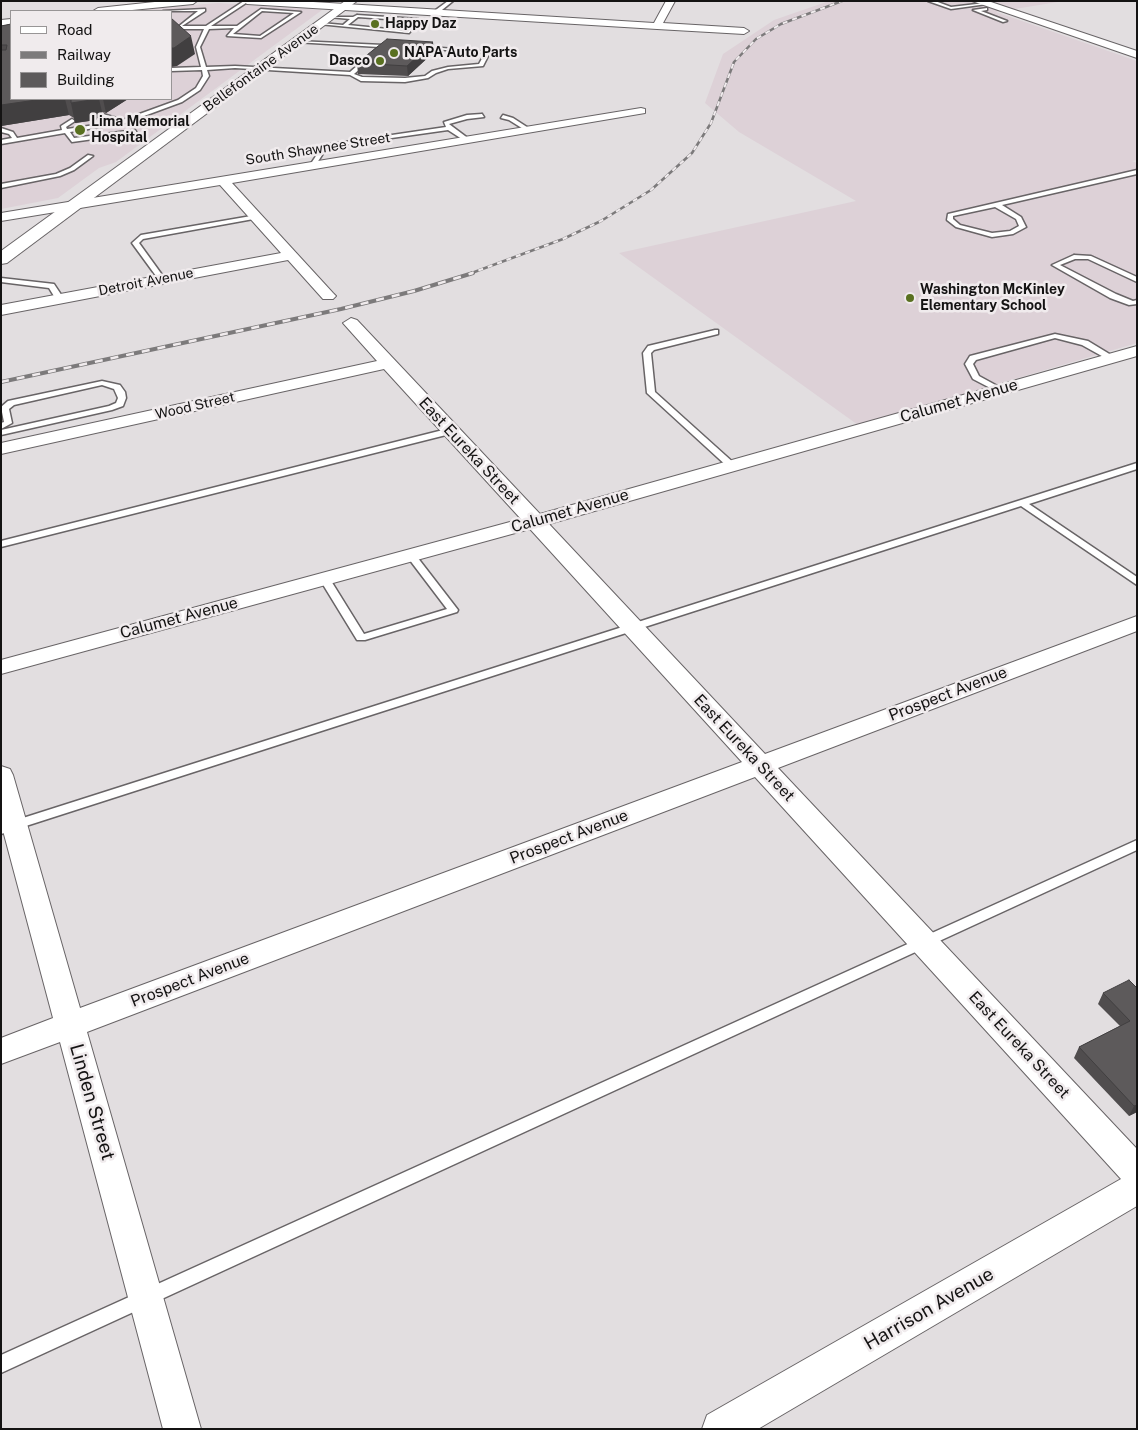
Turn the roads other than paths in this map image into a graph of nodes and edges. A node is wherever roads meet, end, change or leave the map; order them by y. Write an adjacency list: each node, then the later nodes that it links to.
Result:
1 (193, 1): 8 (street)
2 (247, 1): 6 (street); 16 (lane)
3 (451, 1): 11 (lane)
4 (671, 1): 18 (street)
5 (930, 1): 7 (lane)
6 (348, 4): 12 (street); 14 (main road, Bellefontaine Avenue)
7 (985, 4): 15 (lane); 27 (main road)
8 (140, 9): 9 (street)
9 (119, 10)
10 (172, 11): 19 (lane)
11 (435, 13): 12 (street); 18 (street)
12 (422, 16): 13 (lane); 17 (lane)
13 (354, 18): 14 (lane); 17 (lane)
14 (326, 21): 17 (lane); 23 (main road, Bellefontaine Avenue)
15 (1005, 21)
16 (208, 26): 19 (lane); 20 (lane); 28 (lane)
17 (344, 26)
18 (657, 26): 22 (street)
19 (179, 27): 21 (lane)
20 (238, 27): 20 (lane)
21 (172, 28)
22 (744, 31)
23 (297, 42): 24 (lane); 29 (main road, Bellefontaine Avenue)
24 (383, 46): 25 (lane); 31 (lane)
25 (390, 46)
26 (410, 46): 31 (lane)
27 (1137, 55)
28 (204, 68): 29 (lane); 30 (lane); 37 (lane)
29 (261, 68): 31 (lane); 51 (main road, Bellefontaine Avenue)
30 (172, 70)
31 (351, 74)
32 (640, 111): 40 (street, South Shawnee Street)
33 (103, 116): 37 (lane)
34 (482, 116): 38 (lane)
35 (503, 117): 40 (lane)
36 (72, 120): 42 (lane)
37 (123, 122): 42 (lane)
38 (450, 128): 44 (lane); 47 (lane)
39 (1, 130): 43 (lane)
40 (527, 130): 44 (street, South Shawnee Street)
41 (134, 132): 42 (lane)
42 (65, 133): 43 (lane)
43 (16, 140): 45 (lane)
44 (466, 140): 47 (street, South Shawnee Street)
45 (1, 142)
46 (90, 156): 50 (lane)
47 (313, 165): 49 (street, South Shawnee Street)
48 (1137, 172): 52 (lane)
49 (223, 180): 51 (street, South Shawnee Street); 53 (street)
50 (1, 186)
51 (75, 205): 54 (street, South Shawnee Street); 56 (main road, Bellefontaine Avenue)
52 (997, 205): 52 (lane)
53 (258, 216): 55 (street); 58 (lane)
54 (1, 217)
55 (291, 255): 58 (street, Detroit Avenue); 60 (street)
56 (1, 260)
57 (1, 280): 61 (lane)
58 (161, 280): 61 (street, Detroit Avenue)
59 (1137, 280): 62 (lane)
60 (328, 296)
61 (60, 299): 63 (street, Detroit Avenue)
62 (1137, 302)
63 (1, 310)
64 (351, 323): 68 (street, East Eureka Street)
65 (715, 332): 74 (lane)
66 (1137, 351): 67 (street, Calumet Avenue)
67 (1112, 358): 69 (street, Calumet Avenue); 69 (lane)
68 (388, 363): 71 (street, East Eureka Street); 73 (street, Wood Street)
69 (998, 390): 74 (street, Calumet Avenue)
70 (1, 427): 72 (lane)
71 (450, 431): 77 (street, East Eureka Street); 78 (lane)
72 (1, 432)
73 (1, 449)
74 (732, 466): 77 (street, Calumet Avenue)
75 (1137, 466): 76 (lane)
76 (1022, 503): 81 (lane); 83 (lane)
77 (534, 522): 79 (street, Calumet Avenue); 83 (street, East Eureka Street)
78 (1, 544)
79 (411, 555): 80 (street, Calumet Avenue); 80 (lane)
80 (324, 578): 84 (street, Calumet Avenue)
81 (1137, 582)
82 (1137, 623): 85 (street, Prospect Avenue)
83 (633, 628): 85 (street, East Eureka Street); 87 (lane)
84 (1, 666)
85 (760, 765): 89 (street, East Eureka Street); 90 (street, Prospect Avenue)
86 (1, 775): 87 (street, Linden Street)
87 (8, 828): 90 (street, Linden Street)
88 (1137, 845): 89 (lane)
89 (923, 942): 92 (street, East Eureka Street); 94 (lane)
90 (70, 1025): 91 (street, Prospect Avenue); 94 (street, Linden Street)
91 (1, 1051)
92 (1137, 1173)
93 (1137, 1188): 97 (street, Harrison Avenue)
94 (146, 1298): 95 (lane); 96 (street, Linden Street)
95 (1, 1364)
96 (182, 1429)
97 (721, 1429)

